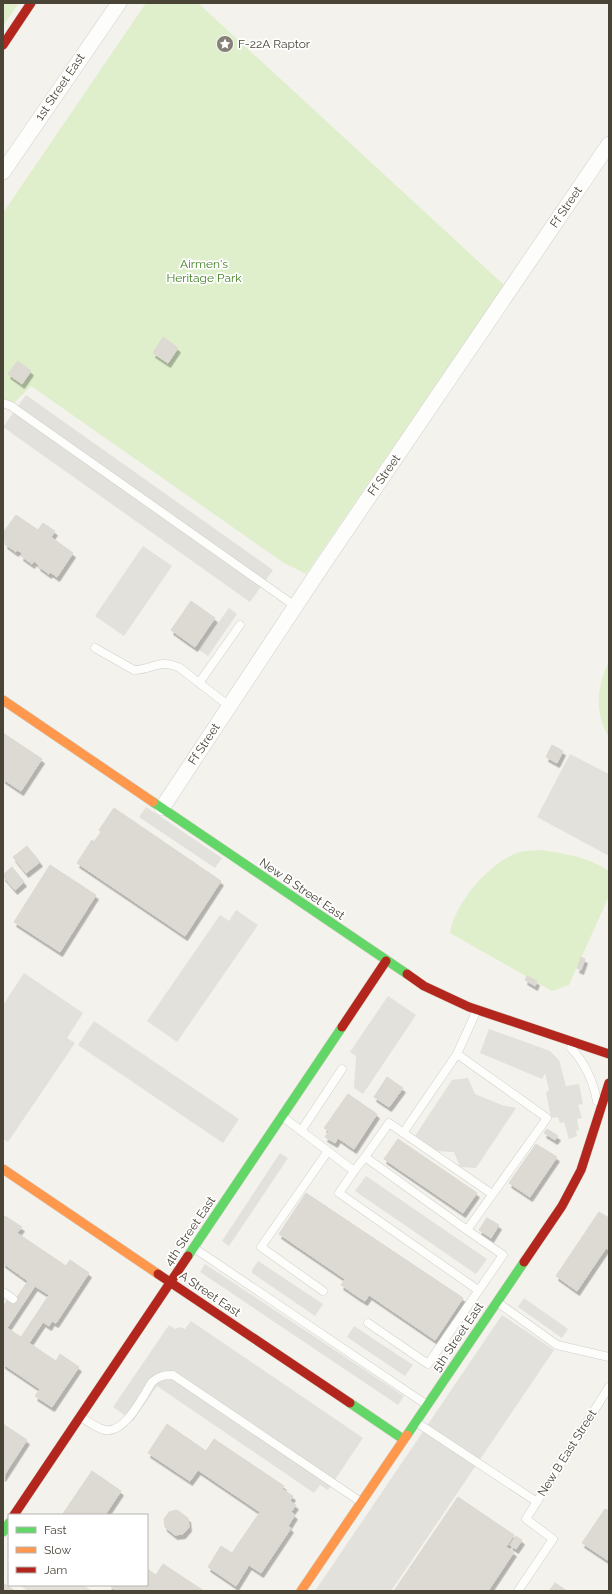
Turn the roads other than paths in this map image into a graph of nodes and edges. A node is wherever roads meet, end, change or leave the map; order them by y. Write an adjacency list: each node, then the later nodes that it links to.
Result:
1 (31, 3): 3 (street)
2 (119, 3): 5 (street, 1st Street East)
3 (3, 45)
4 (609, 144): 7 (street, Ff Street)
5 (3, 172)
6 (3, 403): 7 (lane)
7 (295, 606): 12 (street, Ff Street)
8 (240, 625): 10 (lane)
9 (96, 648): 10 (lane)
10 (199, 683): 12 (lane)
11 (3, 700): 13 (street, New B Street East)
12 (229, 706): 13 (street, Ff Street)
13 (162, 808): 14 (street, New B Street East)
14 (386, 961): 15 (street, New B Street East); 22 (street, 4th Street East)
15 (477, 1010): 16 (street, New B Street East); 17 (lane)
16 (562, 1038): 18 (street, New B Street East); 21 (lane)
17 (457, 1054): 24 (lane); 29 (lane)
18 (609, 1054)
19 (342, 1069): 23 (lane)
20 (609, 1083): 21 (street, 5th Street East)
21 (599, 1114): 37 (street, 5th Street East)
22 (282, 1116): 23 (lane); 31 (street, 4th Street East)
23 (301, 1131): 25 (lane)
24 (404, 1133): 26 (lane); 29 (lane)
25 (328, 1151): 28 (lane); 34 (lane)
26 (364, 1157): 28 (lane); 30 (lane)
27 (3, 1169): 32 (street, A Street East)
28 (354, 1171): 33 (lane)
29 (492, 1194): 30 (lane)
30 (467, 1230): 33 (lane)
31 (194, 1248): 32 (street, 4th Street East); 41 (lane)
32 (171, 1282): 42 (street, 4th Street East); 44 (street, A Street East)
33 (478, 1290): 38 (lane)
34 (324, 1291)
35 (3, 1292): 36 (lane)
36 (13, 1299)
37 (497, 1302): 39 (lane); 41 (street, 5th Street East)
38 (368, 1323)
39 (609, 1357)
40 (609, 1387): 46 (lane, New B East Street)
41 (427, 1405): 43 (street, 5th Street East)
42 (80, 1416): 45 (lane); 47 (street, 4th Street East)
43 (416, 1421): 44 (street, 5th Street East); 46 (lane)
44 (404, 1439): 45 (street, 5th Street East)
45 (361, 1502): 48 (street, 5th Street East)
46 (537, 1502): 49 (lane, New B East Street)
47 (15, 1514)
48 (300, 1591)
49 (518, 1591)

